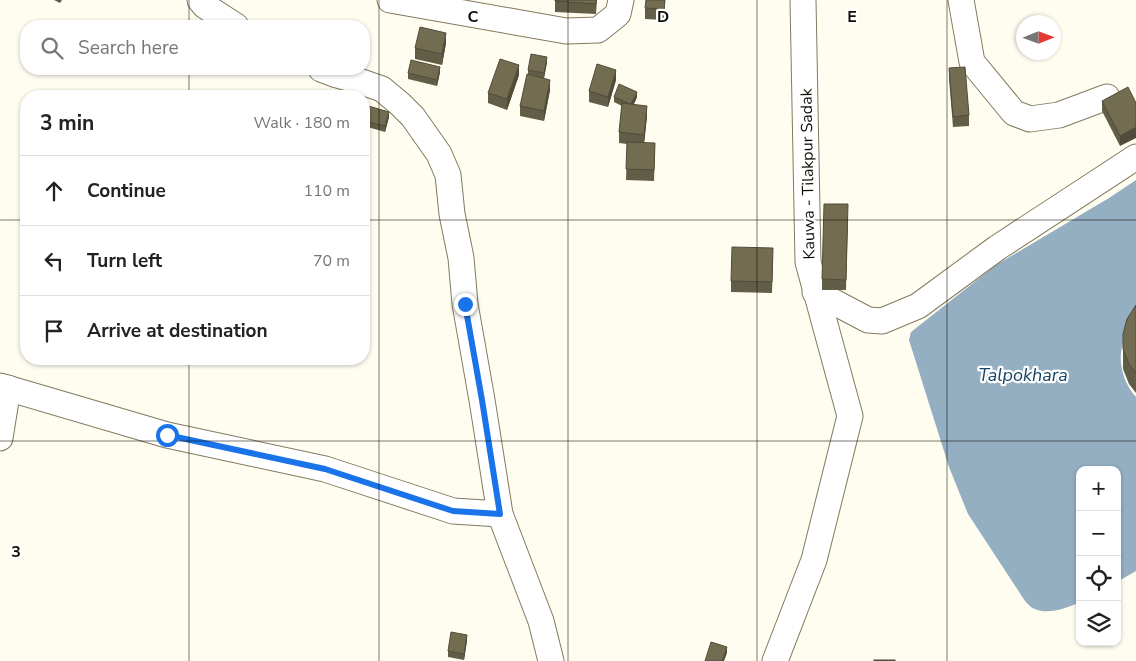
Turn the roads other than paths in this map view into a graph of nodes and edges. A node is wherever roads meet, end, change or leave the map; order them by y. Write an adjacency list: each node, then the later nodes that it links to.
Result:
1 (200, 0): 6 (street)
2 (390, 0): 3 (street)
3 (621, 0)
4 (803, 0): 10 (street, Kauwa - Tilakpur Sadak)
5 (961, 0): 8 (street)
6 (227, 20)
7 (337, 75): 13 (street)
8 (1108, 97)
9 (1136, 157): 10 (street)
10 (815, 292): 15 (street, Kauwa - Tilakpur Sadak)
11 (4, 387): 12 (street); 13 (street)
12 (0, 438)
13 (500, 514): 14 (street)
14 (551, 661)
15 (775, 661)

